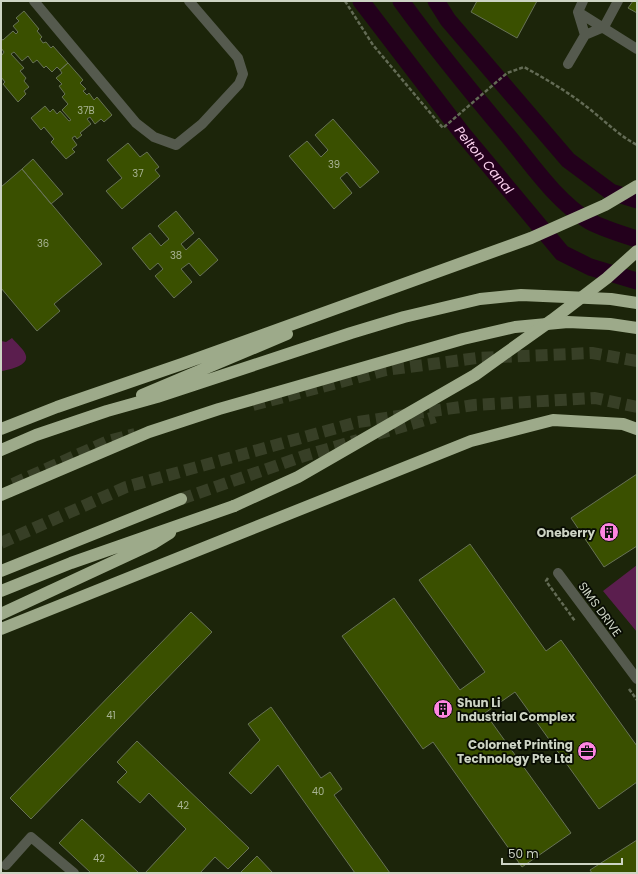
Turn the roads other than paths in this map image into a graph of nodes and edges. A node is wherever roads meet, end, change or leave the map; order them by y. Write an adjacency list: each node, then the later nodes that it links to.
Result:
1 (34, 1): 2 (street)
2 (189, 1)
3 (583, 1): 5 (street)
4 (618, 1): 6 (street)
5 (578, 12): 6 (street); 7 (street)
6 (604, 28): 7 (street); 8 (street)
7 (585, 35): 9 (street)
8 (637, 49)
9 (568, 64)
10 (637, 186): 12 (highway)
11 (637, 251): 21 (highway, bridge)
12 (378, 293): 15 (highway); 16 (highway)
13 (637, 303): 15 (highway)
14 (637, 328): 19 (highway)
15 (107, 411): 18 (highway)
16 (1, 428)
17 (637, 428): 26 (highway)
18 (1, 450)
19 (1, 495)
20 (181, 499): 22 (highway)
21 (190, 521): 24 (highway); 25 (highway)
22 (1, 571)
23 (558, 573): 27 (street, SIMS DRIVE)
24 (1, 591)
25 (1, 614)
26 (1, 629)
27 (637, 679)
28 (6, 865): 29 (street)
29 (74, 873)

